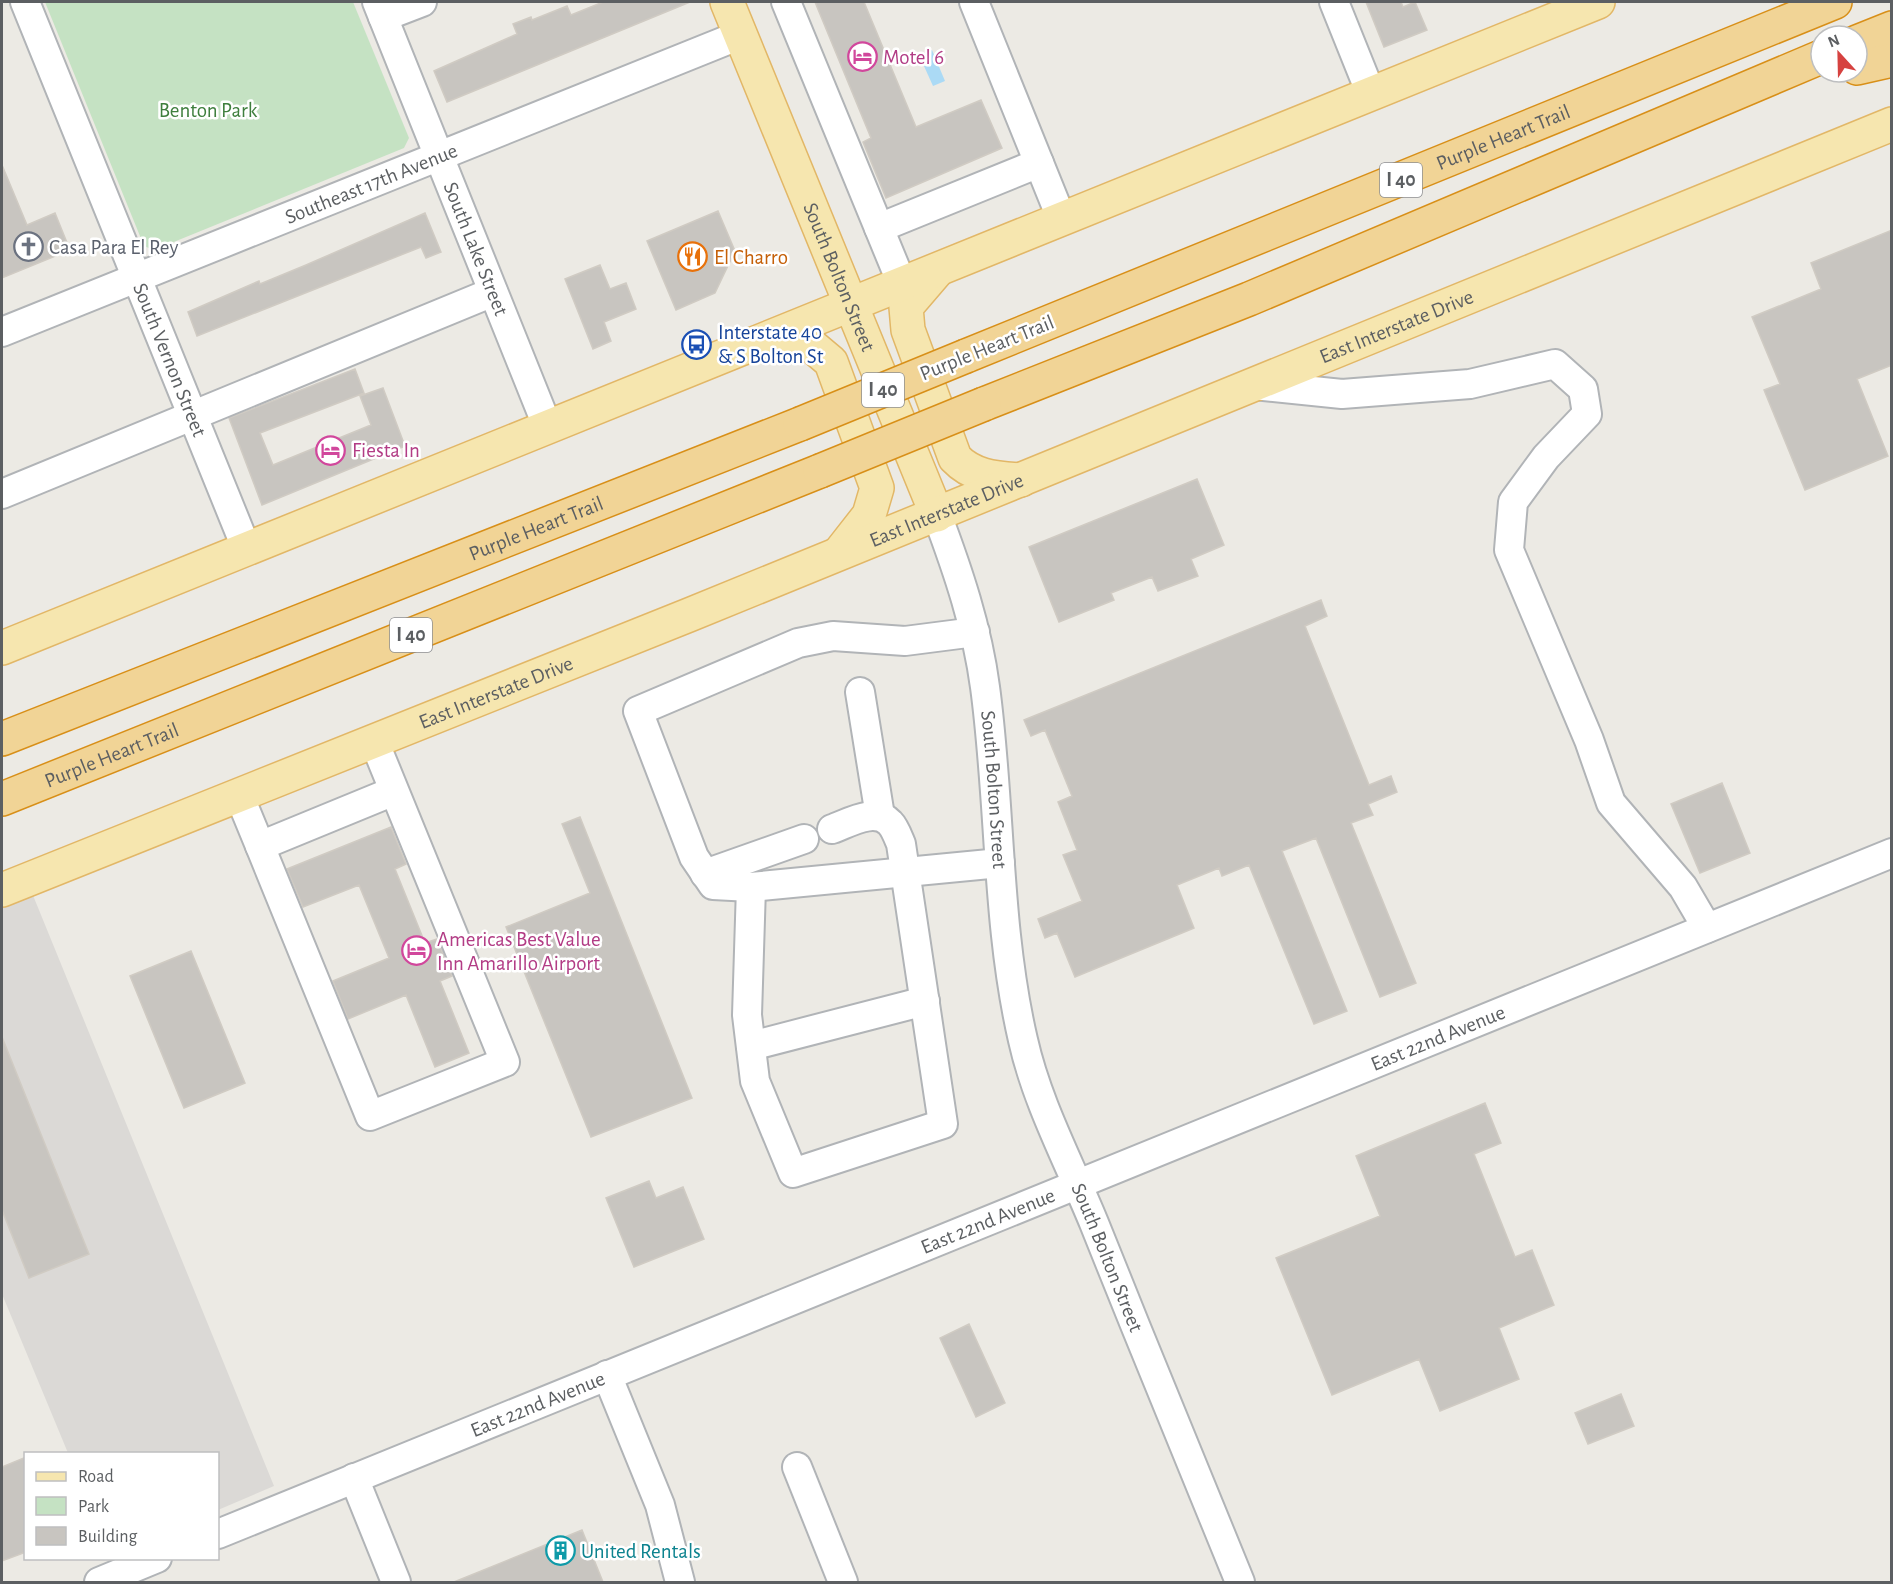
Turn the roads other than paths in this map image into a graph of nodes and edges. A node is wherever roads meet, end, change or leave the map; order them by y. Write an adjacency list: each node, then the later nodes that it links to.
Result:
1 (25, 2): 11 (street); 28 (street, South Vernon Street)
2 (422, 2): 10 (street)
3 (727, 2): 13 (main road, South Bolton Street)
4 (786, 2): 26 (street)
5 (974, 2): 24 (street)
6 (1334, 2): 20 (street)
7 (1598, 2): 20 (main road)
8 (1796, 2): 15 (highway)
9 (1836, 2): 15 (highway, Purple Heart Trail / I 40)
10 (380, 9): 23 (street, South Lake Street)
11 (2, 11)
12 (1892, 28): 14 (highway)
13 (740, 35): 23 (street, Southeast 17th Avenue); 31 (main road, South Bolton Street)
14 (1869, 37)
15 (1731, 44): 45 (highway, Purple Heart Trail / I 40, bridge)
16 (1892, 60): 18 (highway)
17 (1809, 62): 21 (highway, Purple Heart Trail / I 40)
18 (1869, 65)
19 (1809, 79): 21 (highway)
20 (1371, 94): 25 (main road)
21 (1724, 98): 49 (highway, Purple Heart Trail / I 40, bridge)
22 (1892, 124): 34 (main road, East Interstate Drive)
23 (439, 156): 28 (street, Southeast 17th Avenue); 30 (street, South Lake Street)
24 (1039, 163): 25 (street); 26 (street)
25 (1062, 220): 27 (main road)
26 (879, 228): 29 (street)
27 (937, 270): 29 (main road); 37 (main road)
28 (137, 277): 32 (street, Southeast 17th Avenue); 35 (street, South Vernon Street)
29 (902, 284): 31 (main road)
30 (493, 292): 35 (street); 36 (street, South Lake Street)
31 (852, 304): 33 (main road); 39 (main road, South Bolton Street)
32 (2, 332)
33 (761, 342): 36 (main road); 41 (main road)
34 (1254, 385): 37 (main road, East Interstate Drive); 60 (street)
35 (192, 414): 38 (street); 40 (street, South Vernon Street)
36 (548, 428): 40 (main road)
37 (1021, 480): 39 (main road, East Interstate Drive)
38 (2, 494)
39 (937, 514): 41 (main road, East Interstate Drive); 42 (street, South Bolton Street)
40 (247, 550): 43 (main road)
41 (839, 553): 46 (main road, East Interstate Drive)
42 (975, 632): 55 (street, South Bolton Street); 57 (street)
43 (2, 648)
44 (860, 692): 50 (street)
45 (10, 735)
46 (374, 741): 47 (street); 48 (main road, East Interstate Drive)
47 (394, 791): 53 (street); 53 (street)
48 (239, 795): 53 (street); 59 (main road, East Interstate Drive)
49 (2, 799)
50 (880, 816): 51 (street); 56 (street)
51 (832, 829)
52 (804, 839): 57 (street)
53 (260, 846)
54 (1892, 853): 60 (street, East 22nd Avenue)
55 (1000, 862): 56 (street); 63 (street, South Bolton Street)
56 (906, 873): 58 (street); 61 (street)
57 (705, 874): 58 (street)
58 (751, 887): 62 (street)
59 (2, 890)
60 (1707, 928): 63 (street, East 22nd Avenue)
61 (925, 1001): 62 (street); 62 (street)
62 (751, 1046)
63 (1078, 1183): 64 (street, East 22nd Avenue); 73 (street, South Bolton Street)
64 (607, 1375): 66 (street, East 22nd Avenue); 71 (street)
65 (797, 1467): 72 (street)
66 (354, 1478): 67 (street, East 22nd Avenue); 70 (street)
67 (219, 1534)
68 (152, 1560): 69 (street)
69 (99, 1582)
70 (396, 1582)
71 (680, 1582)
72 (843, 1582)
73 (1240, 1582)

